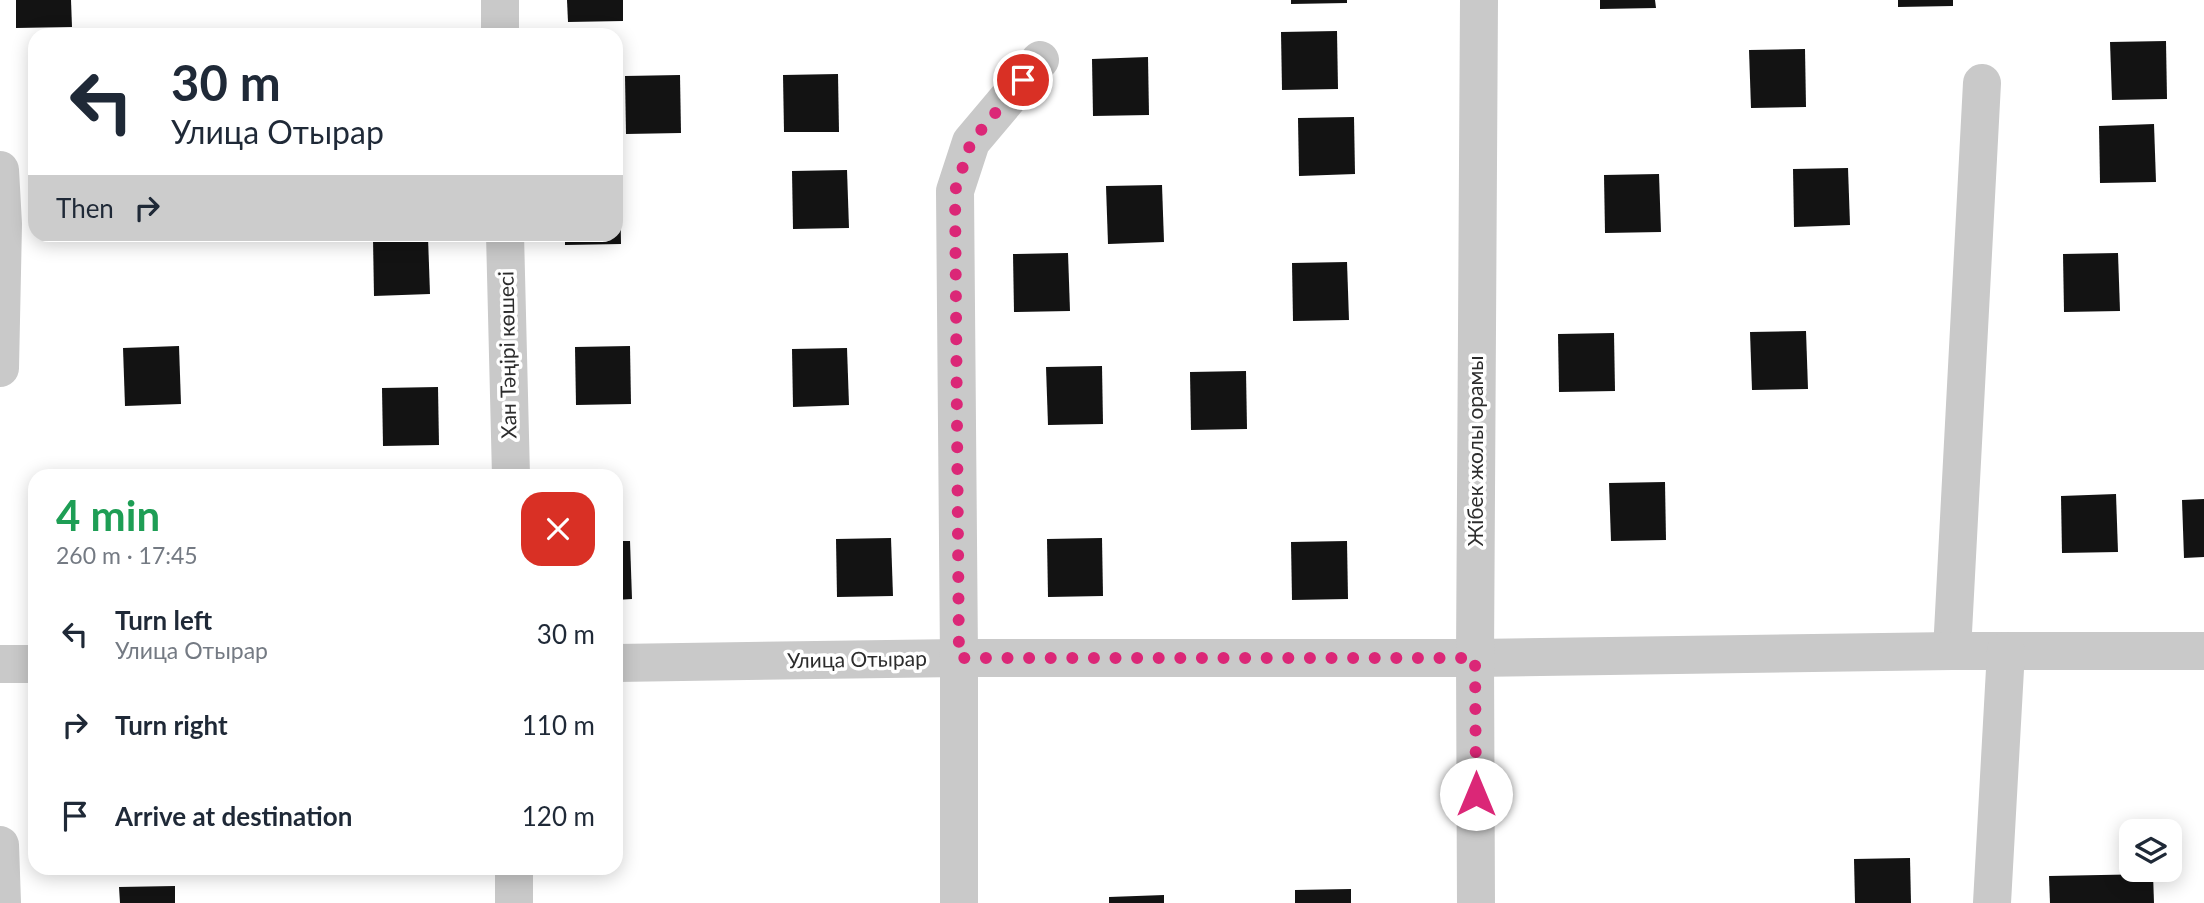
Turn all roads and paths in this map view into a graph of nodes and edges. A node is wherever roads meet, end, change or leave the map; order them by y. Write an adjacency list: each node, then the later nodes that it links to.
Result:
1 (500, 0): 3 (street)
2 (1479, 0): 14 (street, Жібек жолы орамы)
3 (500, 28)
4 (1040, 60): 13 (street)
5 (1982, 83): 10 (street)
6 (0, 170): 8 (street)
7 (505, 242): 9 (street, Хан Тәңірі көшесі)
8 (0, 368)
9 (511, 469)
10 (1952, 651): 12 (street, Улица Отырар); 14 (street, Улица Отырар)
11 (2204, 651): 12 (street, Улица Отырар)
12 (2006, 652): 24 (street)
13 (959, 658): 14 (street, Улица Отырар); 15 (street, Улица Отырар); 22 (street)
14 (1475, 658): 23 (street, Жібек жолы орамы)
15 (623, 663)
16 (0, 664): 17 (street)
17 (28, 664)
18 (0, 845): 20 (street)
19 (514, 875): 21 (street)
20 (2, 903)
21 (514, 903)
22 (959, 903)
23 (1476, 903)
24 (1992, 903)

